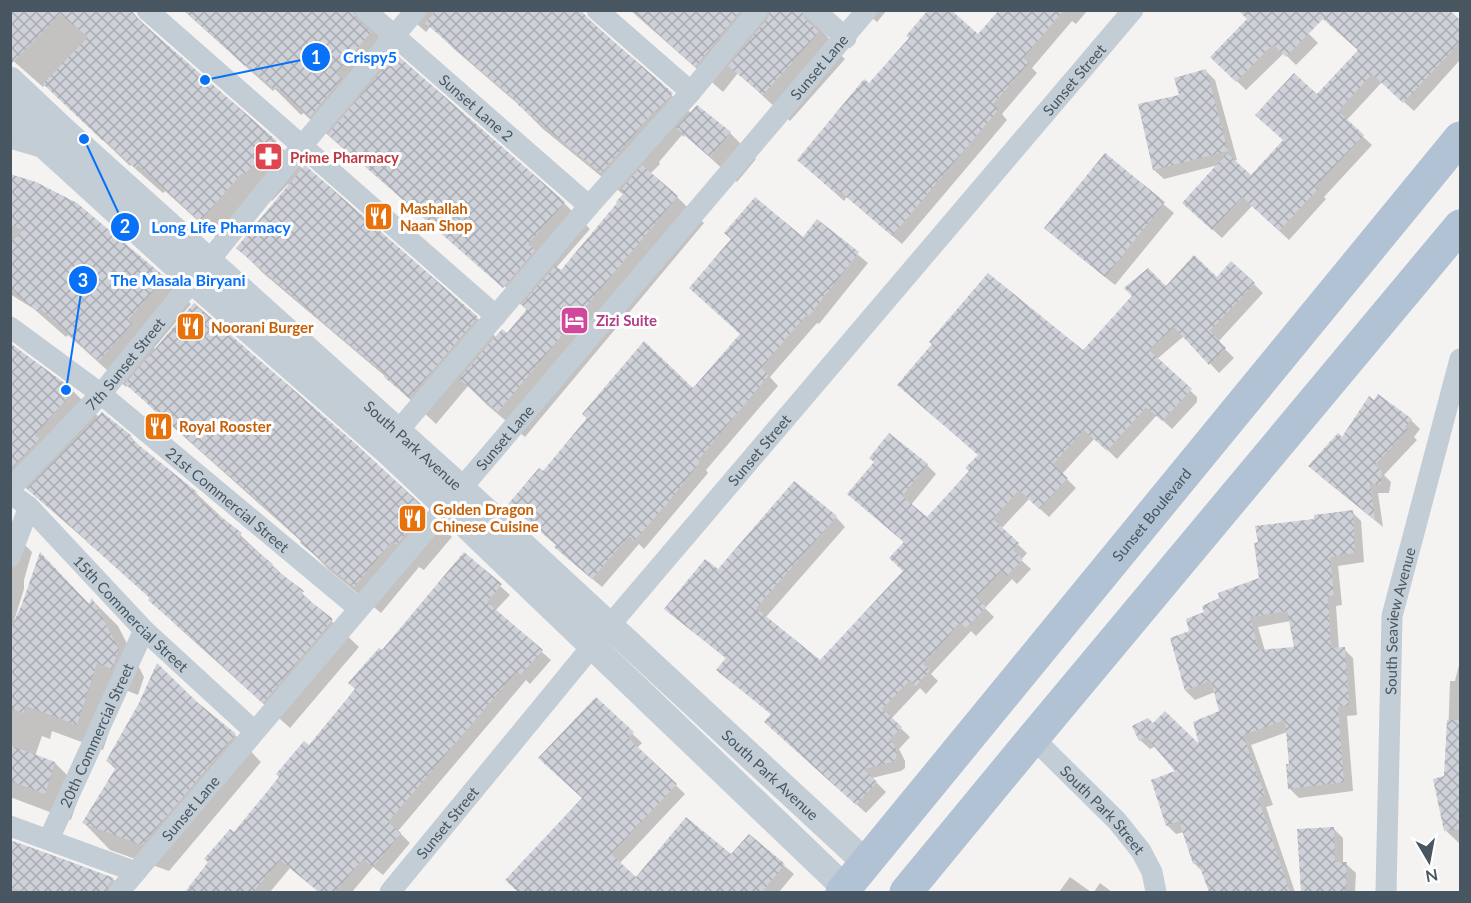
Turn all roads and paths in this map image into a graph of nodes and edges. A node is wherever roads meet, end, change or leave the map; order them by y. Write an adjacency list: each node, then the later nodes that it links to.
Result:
1 (147, 10): 16 (street)
2 (365, 10): 9 (street, Sunset Lane 2)
3 (416, 10): 9 (street, 7th Sunset Street)
4 (597, 10): 12 (street)
5 (758, 10): 12 (street)
6 (814, 10): 10 (street)
7 (867, 10): 10 (street, Sunset Lane)
8 (1133, 10): 31 (street, Sunset Street)
9 (394, 38): 16 (street, 7th Sunset Street); 18 (street, Sunset Lane 2)
10 (846, 38): 27 (street, Sunset Lane)
11 (10, 80): 20 (street, South Park Avenue)
12 (691, 92): 18 (street)
13 (10, 114): 17 (street, South Park Avenue)
14 (10, 138): 17 (street)
15 (1461, 138): 38 (main road, Sunset Boulevard)
16 (301, 147): 20 (street, 7th Sunset Street); 21 (street)
17 (49, 150): 20 (street, South Park Avenue)
18 (589, 207): 21 (street)
19 (1457, 240): 35 (main road)
20 (201, 272): 24 (street, 7th Sunset Street); 25 (street, South Park Avenue); 27 (street, South Park Avenue)
21 (496, 316): 25 (street)
22 (10, 327): 24 (street, 21st Commercial Street)
23 (1461, 359): 45 (street, South Seaview Avenue)
24 (101, 394): 26 (street, 7th Sunset Street); 30 (street, 21st Commercial Street)
25 (398, 431): 27 (street, South Park Avenue)
26 (10, 491): 28 (street, 15th Commercial Street)
27 (455, 498): 30 (street, Sunset Lane); 31 (street, South Park Avenue); 33 (street, South Park Avenue)
28 (29, 507): 29 (street); 32 (street, 15th Commercial Street)
29 (10, 557)
30 (358, 608): 34 (street, Sunset Lane)
31 (611, 625): 33 (street, Sunset Street); 38 (street, South Park Avenue)
32 (144, 630): 34 (street, 15th Commercial Street); 37 (street, 20th Commercial Street)
33 (593, 645): 40 (street, South Park Avenue); 42 (street, Sunset Street)
34 (254, 731): 39 (street, Sunset Lane)
35 (1033, 738): 43 (main road); 44 (street, South Park Street)
36 (10, 825): 37 (street)
37 (49, 839): 39 (street)
38 (866, 863): 40 (main road, Sunset Boulevard)
39 (136, 872): 41 (street, Sunset Lane)
40 (843, 890)
41 (119, 892)
42 (390, 892)
43 (906, 892)
44 (1156, 892)
45 (1386, 892)

